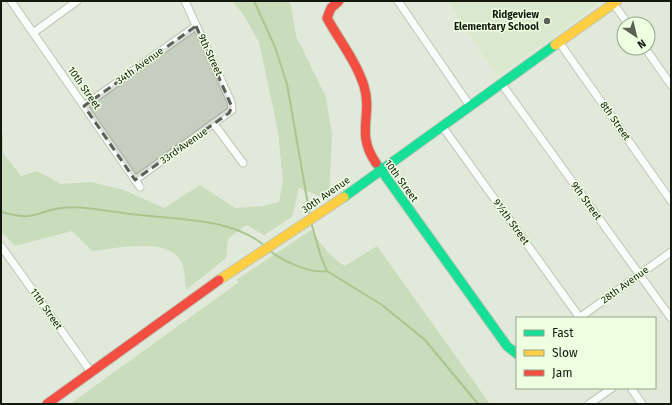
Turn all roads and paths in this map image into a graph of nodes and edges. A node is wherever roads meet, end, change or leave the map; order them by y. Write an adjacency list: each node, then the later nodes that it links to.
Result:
1 (11, 1): 9 (street, 10th Street)
2 (77, 1): 9 (street)
3 (185, 1): 8 (street, 9th Street)
4 (339, 1): 20 (street, 10th Street)
5 (398, 1): 15 (street)
6 (615, 2): 7 (street); 10 (street, 30th Avenue)
7 (623, 16)
8 (196, 26): 14 (street, 34th Avenue); 16 (street, 9th Street)
9 (33, 33): 14 (street, 10th Street)
10 (559, 42): 12 (street, 30th Avenue); 23 (street, 8th Street)
11 (651, 56): 13 (street)
12 (501, 83): 15 (street, 30th Avenue); 26 (street, 9th Street)
13 (671, 85)
14 (84, 106): 21 (street, 10th Street)
15 (470, 106): 18 (street, 30th Avenue)
16 (232, 110): 17 (street, 33rd Avenue)
17 (214, 124): 19 (street); 21 (street, 33rd Avenue)
18 (442, 126): 20 (street, 30th Avenue); 27 (street, 9½th Street)
19 (243, 163)
20 (381, 170): 30 (street, 10th Street); 31 (street, 30th Avenue)
21 (135, 180): 22 (street, 10th Street)
22 (140, 187)
23 (671, 201)
24 (1, 246): 31 (street, 11th Street)
25 (671, 252): 26 (street, 28th Avenue)
26 (640, 275): 28 (street, 28th Avenue); 29 (street, 9th Street)
27 (579, 317)
28 (581, 317)
29 (671, 318)
30 (516, 353)
31 (91, 372): 34 (street, 30th Avenue)
32 (611, 389): 35 (street)
33 (632, 389): 36 (street)
34 (47, 404)
35 (589, 404)
36 (642, 404)

